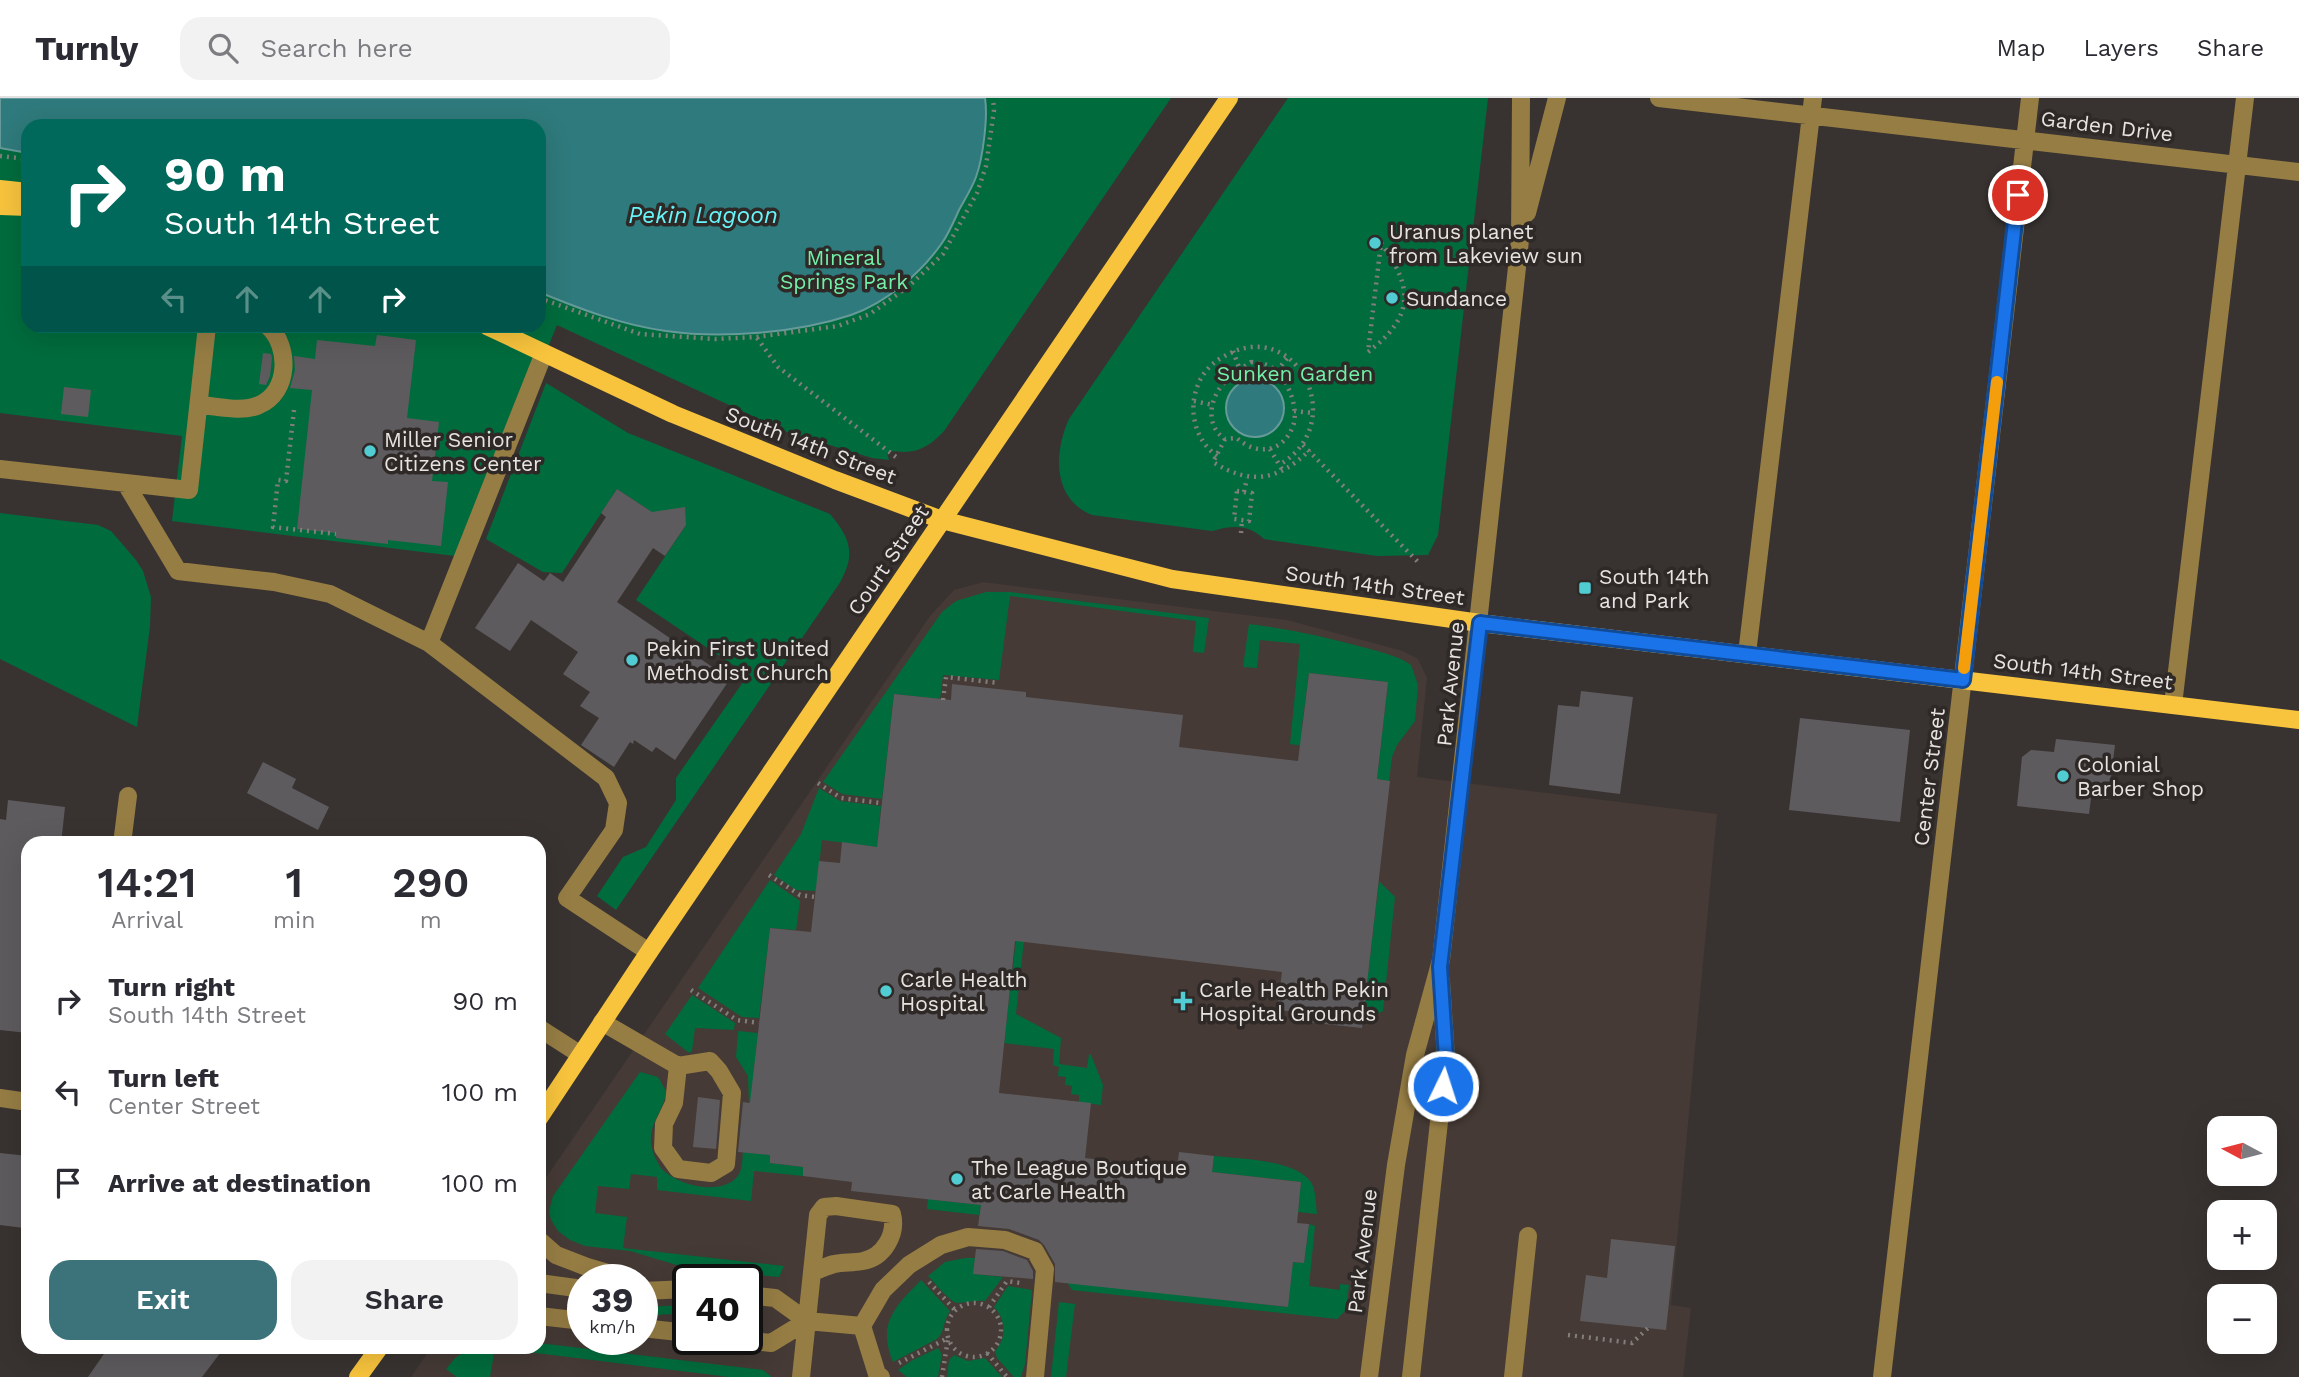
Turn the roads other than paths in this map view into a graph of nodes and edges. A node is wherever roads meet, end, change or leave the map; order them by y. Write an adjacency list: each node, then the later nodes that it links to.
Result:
1 (1230, 98): 23 (main road, Court Street)
2 (1521, 98): 15 (street, Park Avenue)
3 (1557, 98): 15 (street, Park Avenue)
4 (1659, 98): 7 (street, Garden Drive)
5 (2029, 98): 8 (street, Center Street)
6 (2245, 98): 9 (street)
7 (1812, 107): 8 (street, Garden Drive); 26 (street)
8 (2025, 139): 9 (street, Garden Drive); 27 (street, Center Street)
9 (2237, 164): 10 (street, Garden Drive); 28 (street)
10 (2299, 172)
11 (0, 189): 12 (main road)
12 (21, 191)
13 (0, 205): 14 (main road)
14 (21, 206)
15 (1520, 240): 24 (street, Park Avenue)
16 (206, 333): 20 (street)
17 (276, 333): 20 (street)
18 (502, 333): 19 (main road, South 14th Street)
19 (544, 353): 23 (main road, South 14th Street); 25 (street)
20 (199, 405): 22 (street)
21 (0, 469): 22 (street)
22 (126, 484): 25 (street)
23 (942, 520): 24 (main road, South 14th Street); 32 (main road, Court Street)
24 (1480, 623): 26 (main road, South 14th Street); 33 (street, Park Avenue)
25 (429, 643): 32 (street)
26 (1747, 654): 27 (main road, South 14th Street)
27 (1963, 680): 28 (main road, South 14th Street); 61 (street, Center Street)
28 (2173, 705): 29 (main road, South 14th Street)
29 (2299, 720)
30 (128, 796): 31 (street)
31 (123, 836)
32 (649, 951): 34 (main road, Court Street)
33 (1440, 967): 58 (street, Park Avenue); 59 (street, Park Avenue)
34 (602, 1022): 36 (main road, Court Street); 37 (street)
35 (546, 1033): 36 (street)
36 (580, 1055): 40 (main road, Court Street)
37 (678, 1066): 37 (street)
38 (0, 1098): 39 (street)
39 (21, 1101)
40 (546, 1107)
41 (1528, 1236): 60 (street)
42 (546, 1246): 43 (street)
43 (579, 1264)
44 (813, 1272): 44 (street); 50 (street)
45 (546, 1284): 46 (street)
46 (567, 1287)
47 (763, 1297): 50 (street)
48 (546, 1316): 49 (street)
49 (567, 1319)
50 (807, 1321): 51 (street); 52 (street); 55 (street)
51 (862, 1326): 56 (street); 57 (street)
52 (763, 1342)
53 (375, 1354): 54 (main road)
54 (358, 1377)
55 (801, 1377)
56 (881, 1377)
57 (1035, 1377)
58 (1369, 1377)
59 (1410, 1377)
60 (1513, 1377)
61 (1882, 1377)

